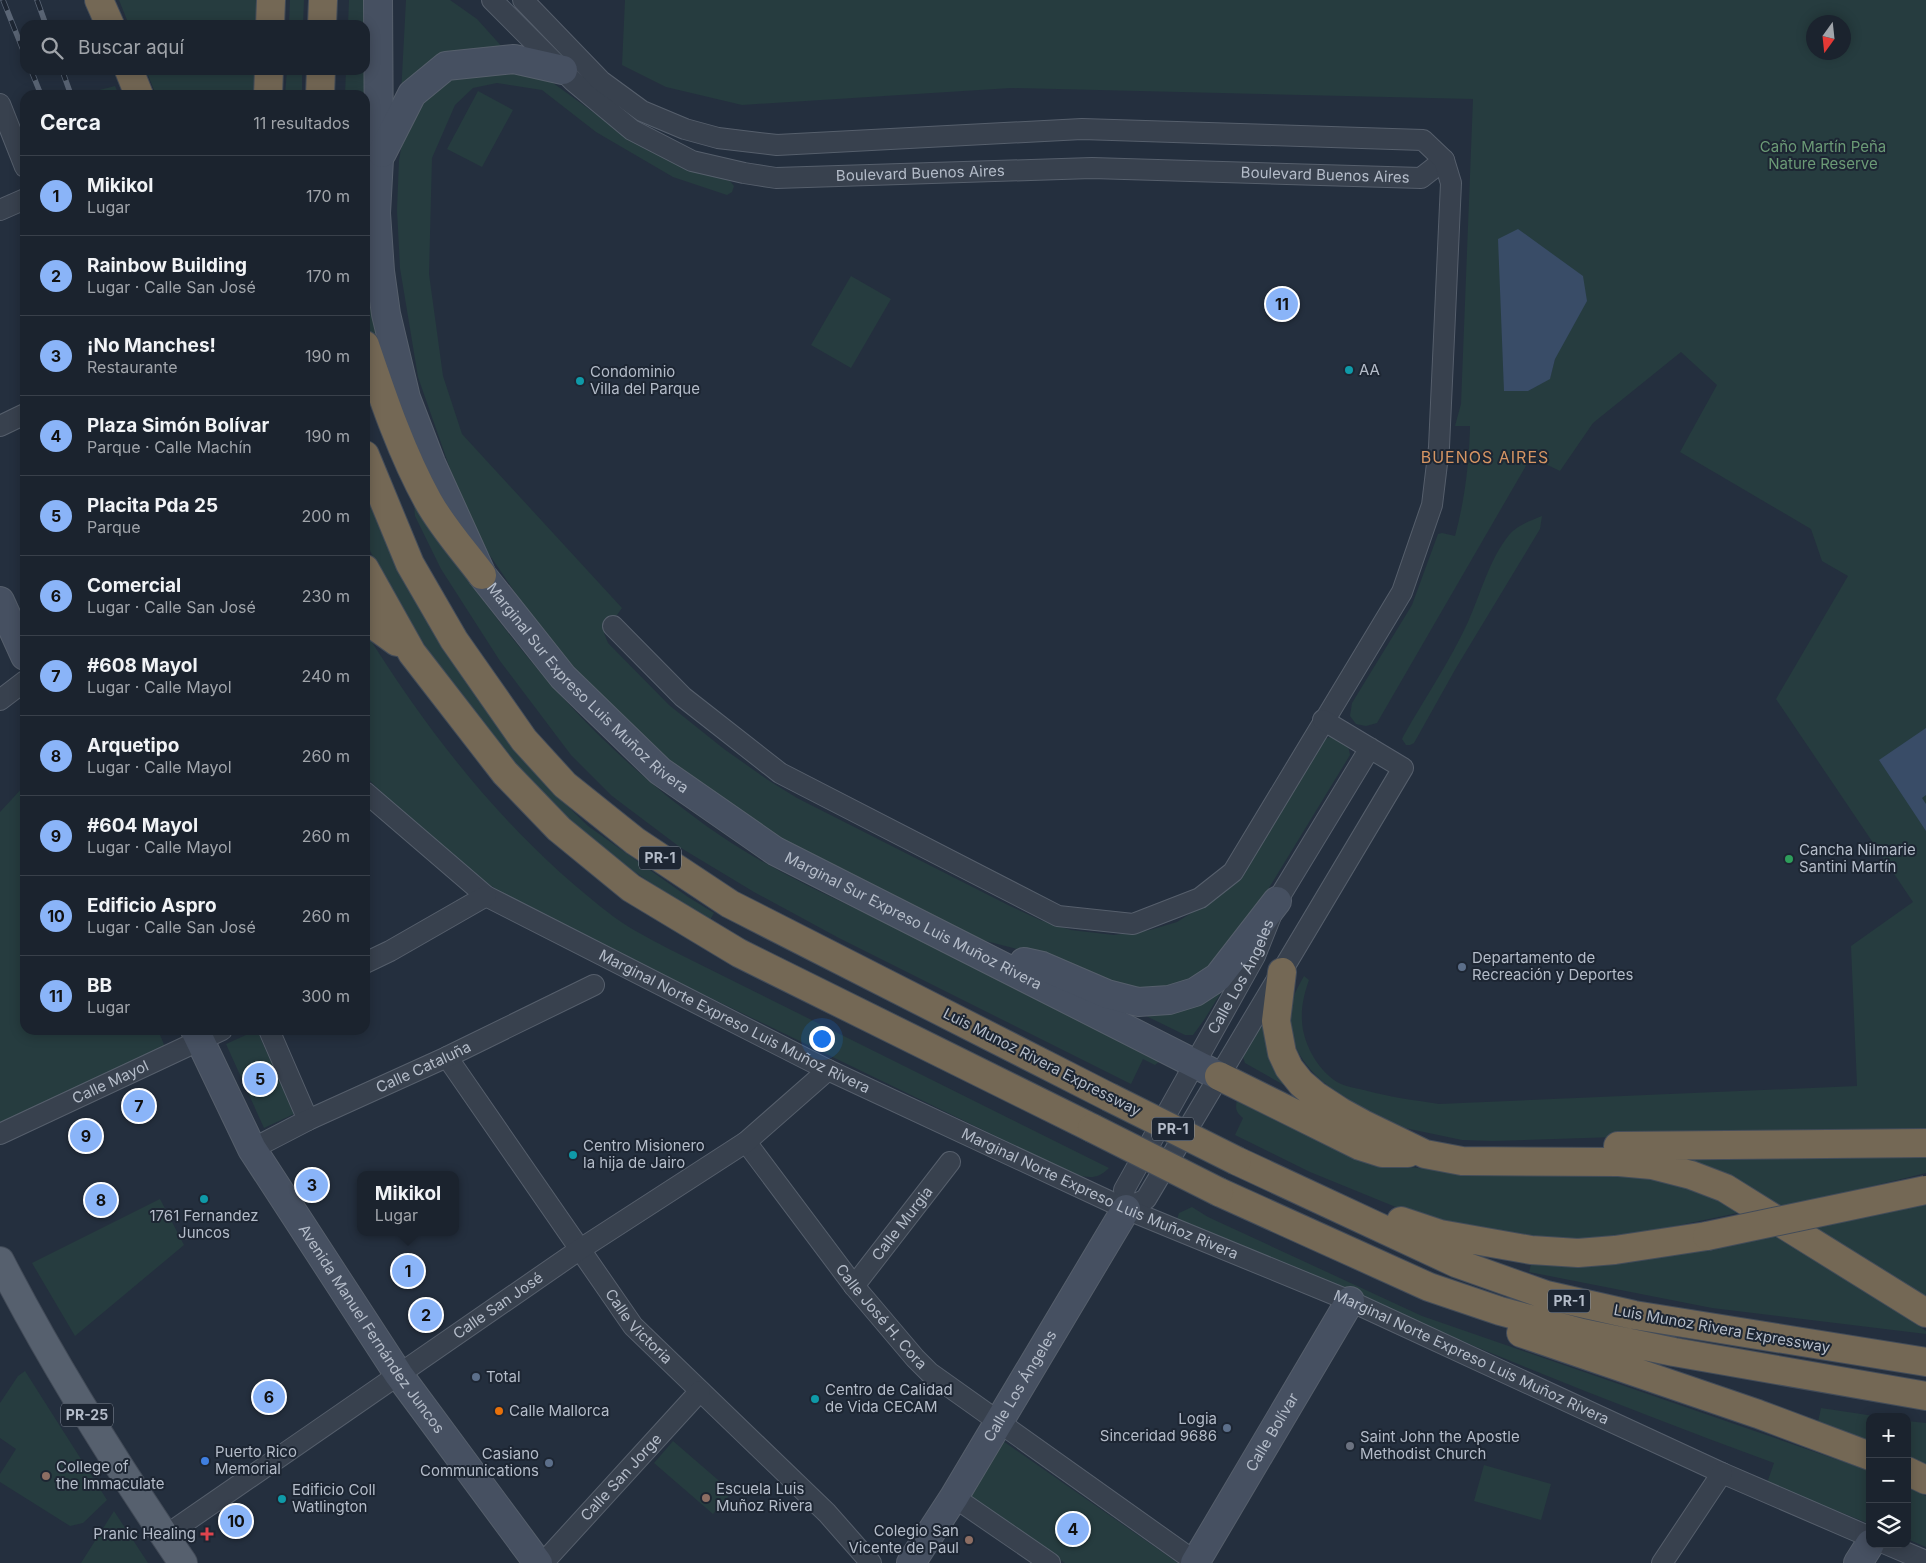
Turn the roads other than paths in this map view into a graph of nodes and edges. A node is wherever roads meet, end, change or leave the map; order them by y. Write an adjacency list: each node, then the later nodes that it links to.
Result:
1 (99, 0): 7 (highway)
2 (272, 0): 8 (highway)
3 (323, 0): 9 (highway)
4 (378, 0): 21 (street, Marginal Sur Expreso Luis Muñoz Rivera)
5 (492, 0): 10 (street, Boulevard Buenos Aires)
6 (523, 0): 18 (street)
7 (108, 20)
8 (270, 20)
9 (322, 20)
10 (563, 70): 21 (street); 23 (street, Boulevard Buenos Aires)
11 (131, 75): 14 (highway)
12 (269, 75): 15 (highway)
13 (321, 75): 16 (highway)
14 (137, 90)
15 (268, 90)
16 (320, 90)
17 (0, 104): 20 (street)
18 (746, 142): 19 (street); 23 (street)
19 (777, 145): 22 (street); 24 (street)
20 (20, 154)
21 (380, 159): 31 (street, Marginal Sur Expreso Luis Muñoz Rivera)
22 (1444, 160): 24 (street, Boulevard Buenos Aires); 40 (street)
23 (744, 173): 24 (street, Boulevard Buenos Aires)
24 (776, 178)
25 (20, 201): 26 (street)
26 (0, 210)
27 (370, 359): 31 (highway)
28 (20, 416): 29 (street)
29 (0, 426)
30 (370, 467): 65 (highway, Luis Munoz Rivera Expressway / PR-1, bridge)
31 (482, 575): 45 (street, Marginal Sur Expreso Luis Muñoz Rivera)
32 (370, 578): 37 (highway, Luis Munoz Rivera Expressway / PR-1)
33 (0, 601): 36 (street)
34 (370, 617): 37 (highway)
35 (614, 626): 40 (street)
36 (20, 645)
37 (412, 652): 69 (highway, Luis Munoz Rivera Expressway / PR-1, bridge)
38 (20, 685): 39 (street)
39 (0, 700)
40 (1324, 720): 41 (street)
41 (1370, 748): 44 (street, Calle Los Ángeles); 47 (street, Calle Los Ángeles)
42 (370, 796): 43 (street, Marginal Norte Expreso Luis Muñoz Rivera)
43 (486, 896): 46 (street); 54 (street, Marginal Norte Expreso Luis Muñoz Rivera)
44 (1277, 901): 45 (street); 53 (street, Calle Los Ángeles)
45 (967, 948): 53 (street, Marginal Sur Expreso Luis Muñoz Rivera)
46 (370, 961)
47 (1282, 972): 55 (street, Calle Los Ángeles); 61 (highway)
48 (594, 985): 52 (street, Calle Cataluña)
49 (202, 1035): 57 (street, Calle Mayol)
50 (207, 1035): 60 (street, Avenida Manuel Fernández Juncos)
51 (270, 1035): 56 (street)
52 (447, 1057): 56 (street, Calle Cataluña); 66 (street, Calle Victoria)
53 (1194, 1063): 55 (street, Marginal Sur Expreso Luis Muñoz Rivera); 64 (street, Calle Los Ángeles)
54 (828, 1070): 58 (street, Calle San José); 64 (street, Marginal Norte Expreso Luis Muñoz Rivera)
55 (1219, 1076): 61 (highway); 64 (street, Calle Los Ángeles)
56 (308, 1120): 60 (street, Calle Cataluña)
57 (0, 1134)
58 (746, 1142): 66 (street, Calle San José); 68 (street, Calle José H. Cora)
59 (1926, 1143): 61 (highway)
60 (252, 1149): 73 (street, Avenida Manuel Fernández Juncos)
61 (1425, 1154): 71 (highway)
62 (950, 1162): 68 (street, Calle Murgia)
63 (1926, 1190): 65 (highway, bridge)
64 (1126, 1209): 70 (street, Marginal Norte Expreso Luis Muñoz Rivera); 76 (street, Calle Los Ángeles)
65 (1344, 1212): 72 (highway, Luis Munoz Rivera Expressway / PR-1)
66 (579, 1250): 73 (street, Calle San José); 74 (street, Calle Victoria)
67 (0, 1261): 83 (main road, PR-25)
68 (854, 1286): 76 (street, Calle José H. Cora)
69 (1429, 1287): 75 (highway, Luis Munoz Rivera Expressway / PR-1); 77 (highway)
70 (1350, 1301): 78 (street, Marginal Norte Expreso Luis Muñoz Rivera); 93 (street, Calle Bolívar)
71 (1926, 1313)
72 (1926, 1362)
73 (399, 1375): 83 (street, Calle San José); 88 (street, Avenida Manuel Fernández Juncos)
74 (700, 1391): 89 (street, Calle San Jorge); 90 (street, Calle Victoria)
75 (1926, 1396)
76 (999, 1421): 81 (street, Calle Los Ángeles); 93 (street, Calle José H. Cora)
77 (1866, 1454)
78 (1722, 1473): 82 (street, Marginal Norte Expreso Luis Muñoz Rivera); 94 (street)
79 (1911, 1473): 80 (highway)
80 (1926, 1480)
81 (954, 1497): 91 (street, Calle Los Ángeles); 92 (street)
82 (1866, 1535)
83 (165, 1536): 87 (main road, PR-25)
84 (1867, 1548): 95 (street)
85 (1895, 1548): 86 (street)
86 (1926, 1561)
87 (183, 1563)
88 (538, 1563)
89 (543, 1563)
90 (871, 1563)
91 (911, 1563)
92 (1050, 1563)
93 (1196, 1563)
94 (1662, 1563)
95 (1858, 1563)

